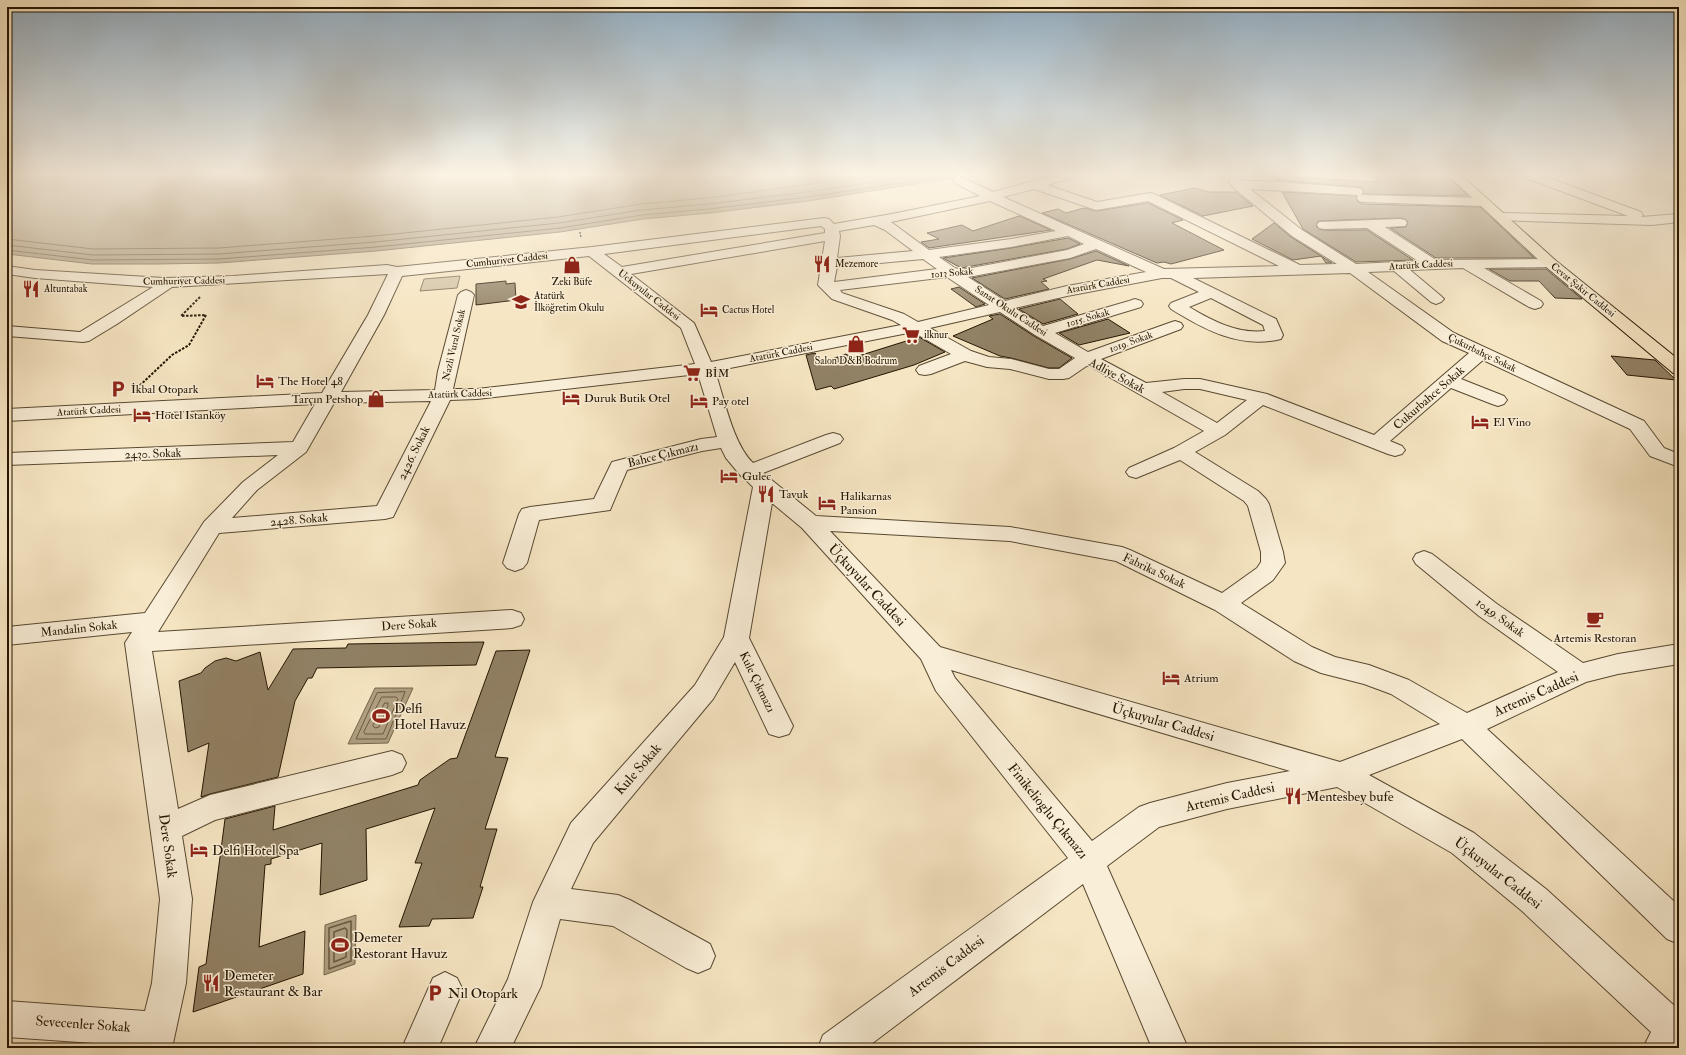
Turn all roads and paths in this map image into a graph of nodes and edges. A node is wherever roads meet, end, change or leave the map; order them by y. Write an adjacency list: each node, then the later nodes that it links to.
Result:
1 (826, 224): 12 (street)
2 (863, 224): 12 (street, Cumhuriyet Caddesi)
3 (883, 224): 17 (street, Sanat Okulu Caddesi)
4 (1053, 224): 14 (street)
5 (1206, 224): 24 (street)
6 (1286, 224): 23 (street, Çukurbahçe Sokak)
7 (1383, 224): 11 (street)
8 (1509, 224): 20 (main road, Cevat Şakir Caddesi)
9 (1661, 224): 13 (street)
10 (1324, 225): 11 (street)
11 (1372, 225): 21 (street)
12 (830, 229): 16 (street, Cumhuriyet Caddesi); 18 (street); 27 (street)
13 (1679, 231)
14 (1070, 232): 15 (street); 17 (street)
15 (1097, 244): 28 (street, 1013 Sokak); 30 (street)
16 (592, 251): 26 (street, Cumhuriyet Caddesi); 27 (street, Uckuyular Caddesi)
17 (929, 255): 18 (street); 28 (street, Sanat Okulu Caddesi)
18 (830, 263): 34 (street)
19 (1465, 263): 20 (street, Atatürk Caddesi); 21 (street, Atatürk Caddesi); 39 (street)
20 (1550, 263): 49 (main road, Cevat Şakir Caddesi)
21 (1433, 264): 22 (street, Atatürk Caddesi)
22 (1397, 267): 23 (street, Atatürk Caddesi); 37 (street)
23 (1353, 268): 24 (street, Atatürk Caddesi); 45 (street, Çukurbahçe Sokak)
24 (1297, 269): 30 (street, Atatürk Caddesi)
25 (7, 270): 29 (street, Cumhuriyet Caddesi)
26 (396, 272): 31 (street, Cumhuriyet Caddesi); 55 (street)
27 (619, 272): 48 (street, Uckuyular Caddesi)
28 (950, 272): 34 (street, 1013 Sokak); 40 (street, Sanat Okulu Caddesi)
29 (34, 274): 32 (street, Cumhuriyet Caddesi); 33 (street)
30 (1167, 274): 35 (street); 40 (street, Atatürk Caddesi)
31 (216, 280): 32 (street, Cumhuriyet Caddesi); 53 (path)
32 (164, 283): 43 (street)
33 (14, 284)
34 (828, 287): 42 (street, Adliye Sokak)
35 (1211, 293): 35 (street)
36 (466, 295): 54 (street, Nazli Vural Sokak)
37 (1436, 299)
38 (1135, 304): 44 (street, 1015. Sokak)
39 (1535, 304)
40 (1003, 305): 42 (street, Atatürk Caddesi); 44 (street, Sanat Okulu Caddesi)
41 (1175, 326): 47 (street, 1019. Sokak)
42 (916, 327): 46 (street, Adliye Sokak); 48 (street, Atatürk Caddesi)
43 (7, 331)
44 (1041, 332): 47 (street, Sanat Okulu Caddesi)
45 (1480, 353): 51 (street, Cukurbahce Sokak); 67 (street, Çukurbahçe Sokak)
46 (966, 355): 47 (street, Adliye Sokak); 50 (street)
47 (1087, 358): 52 (street, Adliye Sokak)
48 (705, 368): 54 (street, Atatürk Caddesi); 61 (street, Üçkuyular Caddesi)
49 (1679, 369)
50 (925, 370)
51 (1449, 381): 57 (street); 62 (street, Cukurbahce Sokak)
52 (1143, 389): 56 (street); 59 (street, Adliye Sokak)
53 (133, 392)
54 (443, 395): 55 (street, Atatürk Caddesi); 70 (street, 2426. Sokak)
55 (327, 398): 58 (street, Atatürk Caddesi); 63 (street)
56 (1261, 398): 59 (street); 62 (street)
57 (1498, 400)
58 (7, 415)
59 (1218, 431): 65 (street)
60 (833, 439): 69 (street)
61 (728, 441): 69 (street, Üçkuyular Caddesi); 74 (street, Bahce Çıkmazı)
62 (1377, 443): 64 (street)
63 (299, 448): 66 (street, 2430. Sokak); 72 (street)
64 (1395, 450)
65 (1181, 452): 68 (street); 75 (street)
66 (7, 459)
67 (1679, 461)
68 (1136, 472)
69 (756, 479): 71 (street, Üçkuyular Caddesi); 79 (street, Kule Sokak)
70 (385, 512): 72 (street, 2428. Sokak)
71 (810, 523): 75 (street, Fabrika Sokak); 80 (street, Üçkuyular Caddesi)
72 (212, 527): 77 (street)
73 (1424, 559): 82 (street, 1049. Sokak)
74 (515, 563)
75 (1224, 604): 84 (street, Fabrika Sokak)
76 (512, 618): 77 (street, Dere Sokak)
77 (145, 632): 78 (street, Mandalin Sokak); 87 (street, Dere Sokak)
78 (7, 636)
79 (736, 638): 83 (street, Kule Çıkmazı); 89 (street, Kule Sokak)
80 (931, 654): 86 (street, Üçkuyular Caddesi); 88 (street, Finikelioglu Çıkmazı)
81 (1679, 654): 82 (street, Artemis Caddesi)
82 (1579, 674): 84 (street, Artemis Caddesi)
83 (779, 726)
84 (1466, 726): 86 (street, Artemis Caddesi); 90 (street, Fabrika Sokak)
85 (392, 763): 87 (street)
86 (1340, 774): 88 (street, Artemis Caddesi); 94 (street, Üçkuyular Caddesi)
87 (165, 829): 95 (street, Dere Sokak)
88 (1089, 860): 98 (street, Artemis Caddesi); 99 (street, Finikelioglu Çıkmazı)
89 (549, 902): 91 (street); 97 (street, Kule Sokak)
90 (1679, 928)
91 (698, 956)
92 (445, 990): 96 (street)
93 (7, 1019): 95 (street, Sevecenler Sokak)
94 (1674, 1035)
95 (156, 1039)
96 (420, 1048)
97 (492, 1048)
98 (836, 1048)
99 (1170, 1048)

